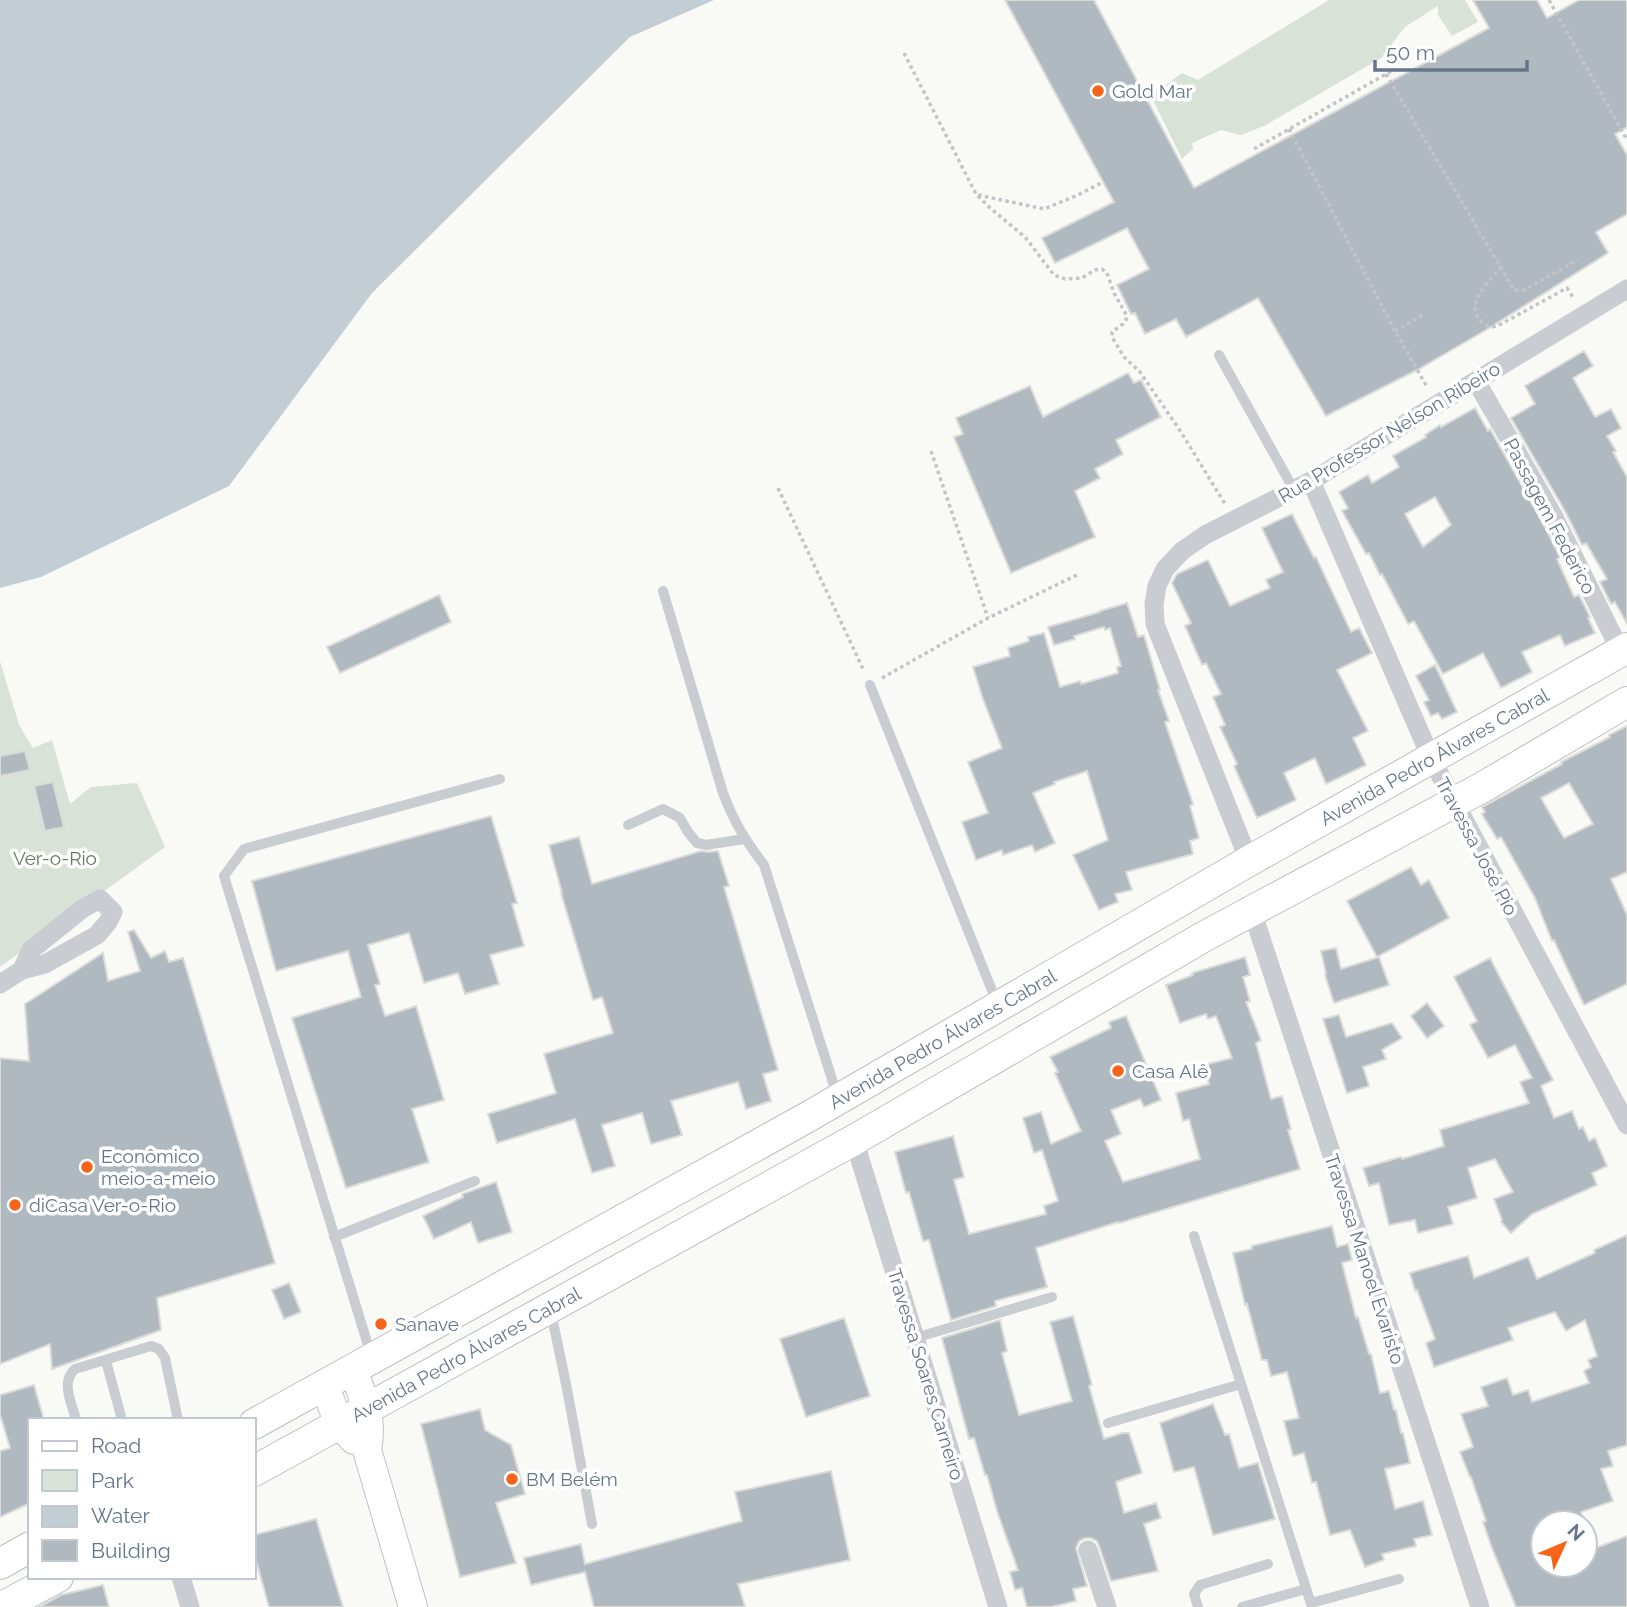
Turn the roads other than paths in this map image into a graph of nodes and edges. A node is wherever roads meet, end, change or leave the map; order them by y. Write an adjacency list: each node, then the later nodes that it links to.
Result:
1 (1627, 289): 3 (street, Rua Professor Nelson Ribeiro)
2 (1219, 355): 4 (lane)
3 (1475, 381): 4 (street, Rua Professor Nelson Ribeiro); 6 (street, Passagem Federico)
4 (1303, 486): 9 (street, Travessa José Pio); 14 (street, Rua Professor Nelson Ribeiro)
5 (663, 592): 13 (lane)
6 (1624, 650): 9 (main road, Avenida Pedro Álvares Cabral)
7 (870, 685): 19 (lane)
8 (1627, 702): 11 (main road, Avenida Pedro Álvares Cabral)
9 (1431, 758): 11 (street, Travessa José Pio); 14 (main road, Avenida Pedro Álvares Cabral)
10 (500, 779): 25 (lane)
11 (1454, 802): 15 (main road, Avenida Pedro Álvares Cabral); 21 (street, Travessa José Pio)
12 (628, 825): 13 (lane)
13 (744, 839): 20 (lane)
14 (1249, 861): 16 (main road); 19 (main road, Avenida Pedro Álvares Cabral)
15 (1252, 911): 16 (main road, Avenida Pedro Álvares Cabral); 59 (street, Travessa Manoel Evaristo)
16 (1205, 936): 22 (main road, Avenida Pedro Álvares Cabral)
17 (22, 970): 18 (street)
18 (0, 984)
19 (998, 1006): 20 (main road, Avenida Pedro Álvares Cabral)
20 (838, 1099): 30 (main road, Avenida Pedro Álvares Cabral)
21 (1627, 1125)
22 (854, 1140): 27 (main road, Avenida Pedro Álvares Cabral); 28 (street, Travessa Soares Carneiro)
23 (475, 1181): 25 (lane)
24 (1194, 1236): 32 (lane)
25 (334, 1237): 30 (lane)
26 (1052, 1297): 28 (lane)
27 (550, 1308): 33 (main road, Avenida Pedro Álvares Cabral); 42 (lane)
28 (915, 1338): 55 (street, Travessa Soares Carneiro)
29 (106, 1361): 34 (lane); 35 (lane); 36 (lane)
30 (363, 1364): 31 (main road, Avenida Pedro Álvares Cabral); 33 (street)
31 (324, 1384): 37 (main road, Avenida Pedro Álvares Cabral); 39 (street)
32 (1241, 1384): 38 (lane); 50 (lane)
33 (368, 1409): 39 (main road, Avenida Pedro Álvares Cabral); 40 (street)
34 (75, 1418)
35 (121, 1418)
36 (178, 1418)
37 (256, 1422)
38 (1108, 1423)
39 (339, 1424): 40 (street); 41 (main road, Avenida Pedro Álvares Cabral)
40 (367, 1450): 54 (street)
41 (256, 1470)
42 (592, 1524)
43 (28, 1549): 45 (main road)
44 (1088, 1550): 56 (street)
45 (0, 1564)
46 (1268, 1564): 57 (lane)
47 (54, 1579): 52 (main road)
48 (182, 1579): 53 (street)
49 (1399, 1579): 51 (lane)
50 (1306, 1589): 51 (lane); 58 (lane)
51 (1311, 1605)
52 (2, 1607)
53 (190, 1607)
54 (413, 1607)
55 (998, 1607)
56 (1107, 1607)
57 (1198, 1607)
58 (1242, 1607)
59 (1480, 1607)

